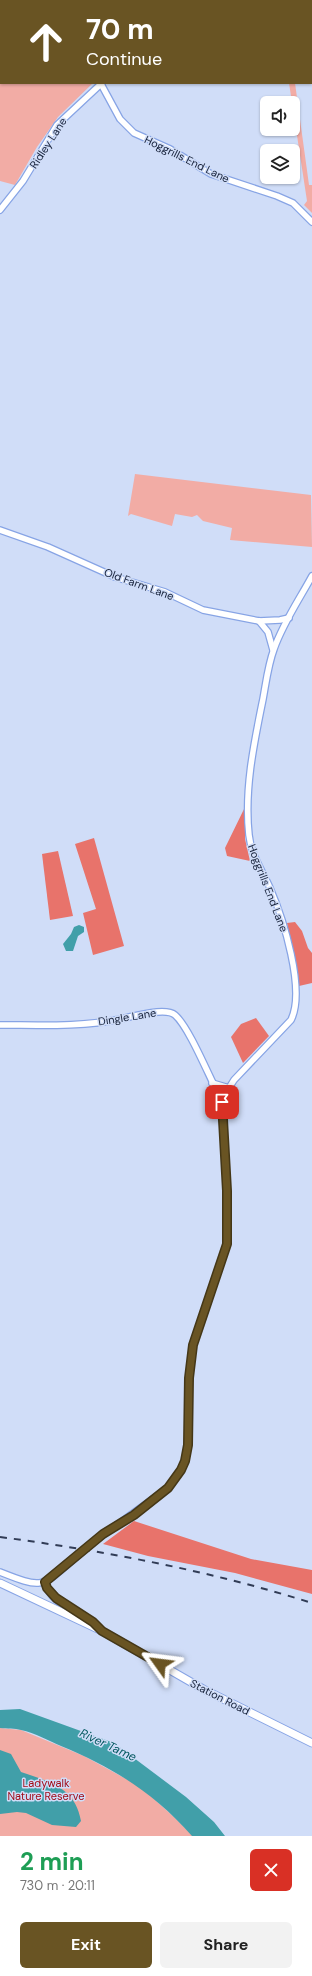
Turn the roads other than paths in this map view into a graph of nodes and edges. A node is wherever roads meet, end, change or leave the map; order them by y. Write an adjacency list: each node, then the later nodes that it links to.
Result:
1 (102, 84): 2 (street, Ridley Lane); 3 (street, Hoggrills End Lane)
2 (0, 210)
3 (312, 222)
4 (0, 530): 7 (street, Old Farm Lane)
5 (312, 576): 6 (street, Hoggrills End Lane)
6 (289, 618): 7 (street, Old Farm Lane); 8 (street, Hoggrills End Lane)
7 (259, 621): 8 (street)
8 (273, 651): 11 (street, Hoggrills End Lane)
9 (0, 1025): 10 (street, Dingle Lane)
10 (212, 1083): 11 (street); 12 (street, Dingle Lane)
11 (229, 1088): 12 (street, Hoggrills End Lane)
12 (222, 1102): 14 (street, bridge)
13 (0, 1572): 14 (street)
14 (45, 1582): 16 (street)
15 (0, 1583): 16 (street, Station Road)
16 (102, 1631): 17 (street, Station Road)
17 (312, 1743)

